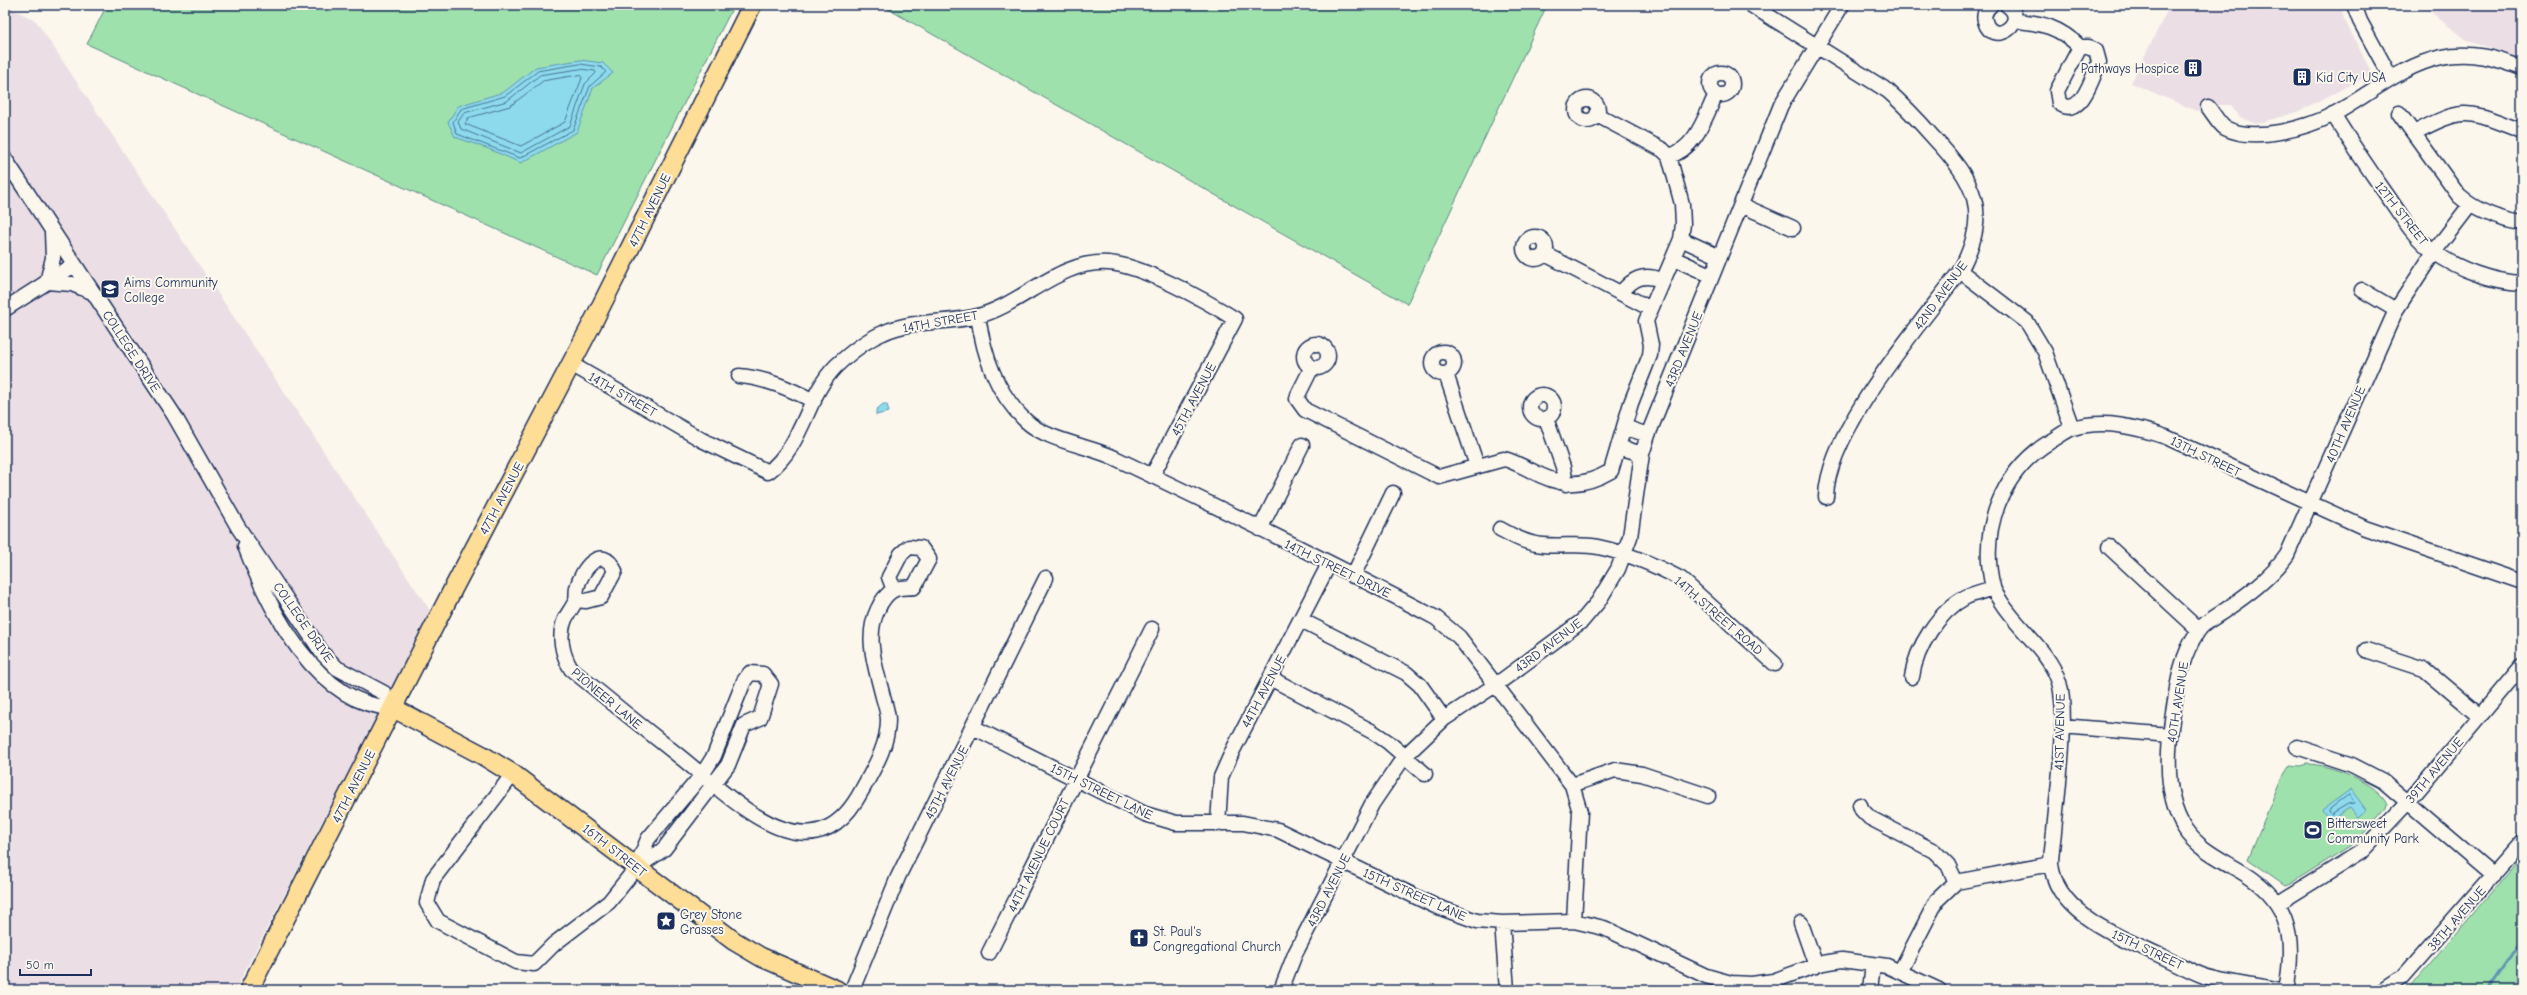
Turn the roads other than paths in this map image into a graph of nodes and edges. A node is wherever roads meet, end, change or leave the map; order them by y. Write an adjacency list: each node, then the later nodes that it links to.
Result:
1 (752, 5): 45 (main road, 47TH AVENUE)
2 (1751, 5): 8 (street, 42ND AVENUE)
3 (1842, 5): 8 (street, 43RD AVENUE)
4 (2008, 5): 7 (street)
5 (2354, 5): 11 (street)
6 (1986, 6): 7 (street)
7 (2015, 21): 9 (street)
8 (1816, 46): 21 (street, 43RD AVENUE); 32 (street, 42ND AVENUE)
9 (2080, 47)
10 (2522, 68): 11 (street)
11 (2391, 78): 15 (street)
12 (1716, 94): 19 (street)
13 (2208, 107): 15 (street)
14 (2399, 113): 18 (street)
15 (2333, 114): 27 (street, 12TH STREET)
16 (1597, 115): 19 (street)
17 (2522, 131): 18 (street)
18 (2414, 133): 22 (street)
19 (1669, 156): 26 (street)
20 (5, 159): 25 (street, COLLEGE DRIVE)
21 (1741, 205): 24 (street); 29 (street, 43RD AVENUE)
22 (2470, 205): 23 (street); 27 (street, 40TH AVENUE)
23 (2522, 222)
24 (1793, 228)
25 (52, 230): 31 (street, COLLEGE DRIVE); 35 (street)
26 (1681, 238): 29 (street); 30 (street)
27 (2434, 252): 36 (street, 12TH STREET); 42 (street, 40TH AVENUE)
28 (1545, 254): 39 (street)
29 (1720, 256): 33 (street, 43RD AVENUE)
30 (1673, 258): 33 (street); 34 (street)
31 (74, 265): 35 (street); 38 (street, COLLEGE DRIVE)
32 (1960, 271): 52 (street); 61 (street, 42ND AVENUE)
33 (1712, 276): 53 (street, 43RD AVENUE)
34 (1662, 280): 39 (street); 41 (street)
35 (46, 282): 38 (street); 40 (street)
36 (2522, 283)
37 (2362, 290): 42 (street)
38 (92, 292): 83 (street, COLLEGE DRIVE)
39 (1621, 294): 41 (street)
40 (5, 309)
41 (1651, 309): 51 (street)
42 (2396, 310): 62 (street, 40TH AVENUE)
43 (978, 316): 44 (street, 14TH STREET); 49 (street, 14TH STREET); 58 (street, 14TH STREET DRIVE)
44 (1233, 322): 58 (street, 45TH AVENUE)
45 (571, 364): 49 (street, 14TH STREET); 83 (main road, 47TH AVENUE)
46 (1312, 366): 57 (street)
47 (1446, 374): 57 (street)
48 (739, 376): 49 (street)
49 (814, 401)
50 (1546, 418): 59 (street)
51 (1624, 426): 53 (street); 55 (street)
52 (2072, 428): 62 (street, 13TH STREET); 71 (street)
53 (1648, 435): 56 (street, 43RD AVENUE)
54 (1302, 445): 63 (street)
55 (1619, 447): 56 (street); 59 (street)
56 (1642, 454): 66 (street, 43RD AVENUE)
57 (1476, 466): 59 (street)
58 (1152, 476): 63 (street, 14TH STREET DRIVE)
59 (1566, 484)
60 (1393, 493): 68 (street)
61 (1826, 497)
62 (2310, 505): 70 (street, 13TH STREET); 76 (street, 40TH AVENUE)
63 (1260, 529): 67 (street, 14TH STREET DRIVE)
64 (1500, 529): 66 (street, 14TH STREET ROAD)
65 (2109, 547): 76 (street)
66 (1624, 554): 78 (street, 14TH STREET ROAD); 82 (street, 43RD AVENUE)
67 (1329, 564): 68 (street, 14TH STREET DRIVE); 74 (street, 44TH AVENUE)
68 (1353, 576): 82 (street, 14TH STREET DRIVE)
69 (1046, 578): 89 (street, 45TH AVENUE)
70 (2522, 582)
71 (1993, 588): 80 (street); 88 (street, 41ST AVENUE)
72 (894, 590): 96 (street, PIONEER LANE)
73 (576, 600): 96 (street, PIONEER LANE)
74 (1301, 620): 81 (street, 44TH AVENUE); 86 (street)
75 (1152, 629): 95 (street, 44TH AVENUE COURT)
76 (2199, 630): 90 (street, 40TH AVENUE)
77 (2366, 650): 84 (street)
78 (1775, 664)
79 (2522, 666): 84 (street, 39TH AVENUE)
80 (1912, 677)
81 (1270, 678): 92 (street); 101 (street, 44TH AVENUE)
82 (1497, 684): 86 (street, 43RD AVENUE); 97 (street, 14TH STREET DRIVE)
83 (393, 708): 93 (main road, 16TH STREET); 118 (main road, 47TH AVENUE)
84 (2480, 716): 99 (street, 39TH AVENUE)
85 (729, 719): 87 (street); 87 (street); 96 (street)
86 (1444, 719): 92 (street, 43RD AVENUE)
87 (744, 725): 96 (street)
88 (2062, 726): 90 (street); 104 (street, 41ST AVENUE)
89 (973, 727): 95 (street, 15TH STREET LANE); 120 (street, 45TH AVENUE)
90 (2170, 735): 108 (street, 40TH AVENUE)
91 (2296, 747): 99 (street)
92 (1404, 757): 94 (street); 103 (street, 43RD AVENUE)
93 (513, 774): 105 (main road, 16TH STREET); 105 (street)
94 (1425, 774)
95 (1075, 778): 101 (street, 15TH STREET LANE); 112 (street, 44TH AVENUE COURT)
96 (708, 779): 105 (street)
97 (1572, 786): 98 (street); 109 (street, 14TH STREET DRIVE)
98 (1708, 796)
99 (2408, 802): 106 (street); 108 (street, 39TH AVENUE)
100 (1860, 805): 107 (street)
101 (1218, 824): 103 (street, 15TH STREET LANE)
102 (2522, 840): 106 (street, 38TH AVENUE)
103 (1343, 861): 110 (street, 15TH STREET LANE); 117 (street, 43RD AVENUE)
104 (2051, 864): 107 (street); 124 (street, 15TH STREET)
105 (636, 868): 119 (main road, 16TH STREET)
106 (2493, 875): 126 (street, 38TH AVENUE)
107 (1956, 882): 115 (street)
108 (2277, 904): 125 (street, 40TH AVENUE)
109 (1574, 921): 110 (street, 15TH STREET LANE); 116 (street, 15TH STREET LANE)
110 (1502, 923): 121 (street)
111 (1801, 923): 114 (street)
112 (989, 953)
113 (1873, 964): 114 (street, 15TH STREET LANE); 115 (street, 15TH STREET LANE); 122 (street)
114 (1816, 966): 116 (street, 15TH STREET LANE)
115 (1900, 972): 123 (street, 15TH STREET LANE)
116 (1751, 987)
117 (1285, 989)
118 (249, 990)
119 (837, 990)
120 (852, 990)
121 (1508, 990)
122 (1870, 990)
123 (1939, 990)
124 (2276, 990)
125 (2286, 990)
126 (2384, 990)

